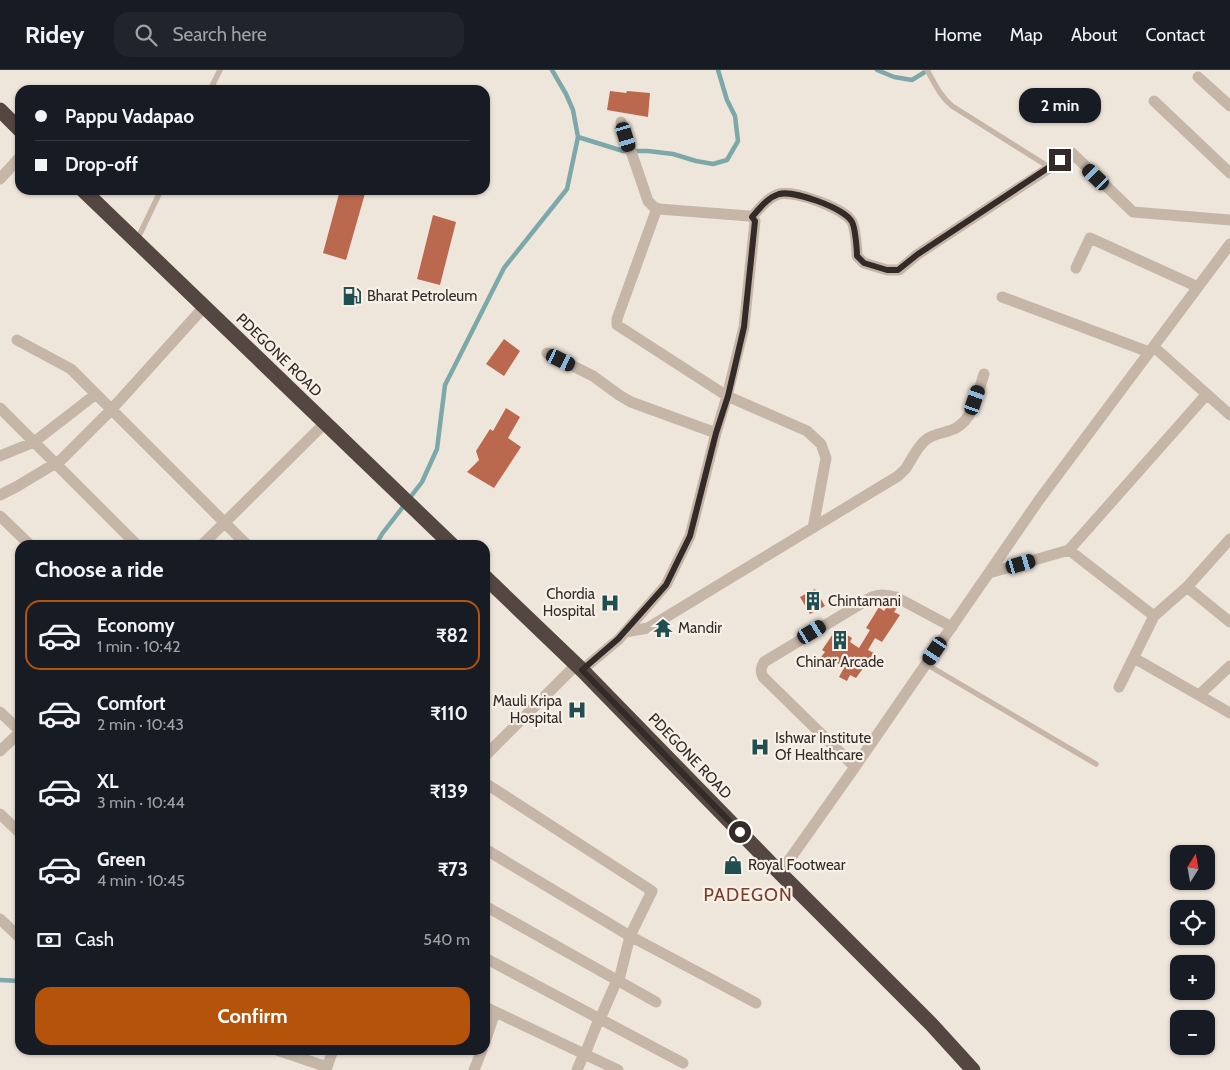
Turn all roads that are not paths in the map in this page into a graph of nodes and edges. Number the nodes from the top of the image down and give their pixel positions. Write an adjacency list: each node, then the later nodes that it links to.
1 (220, 70): 4 (lane)
2 (927, 70): 11 (lane)
3 (1198, 77): 6 (street)
4 (212, 85)
5 (1154, 101): 12 (street)
6 (1230, 106)
7 (0, 110): 9 (highway)
8 (621, 122): 16 (street)
9 (15, 125)
10 (15, 162): 13 (street)
11 (1049, 167): 17 (street); 18 (street)
12 (1230, 173)
13 (0, 179)
14 (88, 195): 19 (highway, PDEGONE ROAD)
15 (159, 195): 19 (lane)
16 (657, 208): 17 (street); 31 (street)
17 (752, 217): 31 (street)
18 (1230, 220)
19 (136, 242): 24 (highway, PDEGONE ROAD)
20 (1230, 244): 22 (street)
21 (1076, 268): 22 (street)
22 (1198, 287): 26 (street)
23 (1002, 297): 26 (street)
24 (204, 306): 33 (street); 35 (highway, PDEGONE ROAD)
25 (17, 340): 29 (street)
26 (1151, 350): 30 (street); 51 (street)
27 (547, 353): 36 (street)
28 (984, 374): 43 (street)
29 (96, 394): 33 (street); 37 (street)
30 (1207, 394): 34 (street); 50 (street)
31 (728, 396): 36 (street); 43 (street)
32 (0, 408): 37 (street)
33 (111, 410): 39 (street); 42 (street)
34 (1230, 415)
35 (325, 423): 42 (street); 49 (highway, PDEGONE ROAD)
36 (716, 433): 57 (street)
37 (34, 442): 38 (street); 39 (street)
38 (0, 456)
39 (56, 463): 40 (street); 46 (street)
40 (0, 494)
41 (0, 516): 45 (street)
42 (224, 523): 47 (street); 48 (street)
43 (813, 528): 57 (street)
44 (1230, 539): 53 (street)
45 (25, 540)
46 (132, 540)
47 (207, 540)
48 (242, 540)
49 (447, 540)
50 (1069, 550): 51 (street); 54 (street)
51 (989, 573): 56 (street)
52 (490, 582): 61 (highway, PDEGONE ROAD)
53 (1187, 587): 54 (street); 55 (street)
54 (1154, 616): 58 (street)
55 (1230, 622)
56 (952, 627): 59 (street); 71 (street)
57 (625, 632): 61 (street)
58 (1134, 658): 62 (street); 63 (street)
59 (926, 664): 70 (lane); 71 (street)
60 (1230, 666): 63 (street)
61 (579, 668): 68 (street); 76 (highway, PDEGONE ROAD)
62 (1120, 687)
63 (1199, 695): 65 (street)
64 (0, 712): 66 (street)
65 (1230, 713)
66 (15, 726)
67 (15, 736): 69 (street)
68 (490, 751)
69 (0, 752)
70 (1096, 764)
71 (855, 767): 76 (street)
72 (490, 786): 80 (street)
73 (0, 814): 74 (street)
74 (15, 828)
75 (490, 852): 80 (street)
76 (780, 873): 96 (highway, PDEGONE ROAD)
77 (490, 909): 82 (street)
78 (0, 919): 79 (street)
79 (15, 933)
80 (630, 936): 82 (street); 84 (street)
81 (490, 961): 86 (street)
82 (618, 980): 83 (street); 86 (street)
83 (656, 1002)
84 (756, 1003)
85 (490, 1009): 87 (street)
86 (599, 1019): 87 (street); 91 (street)
87 (584, 1054): 94 (street); 95 (street)
88 (290, 1055): 92 (street)
89 (332, 1055): 92 (street)
90 (480, 1055): 93 (street)
91 (683, 1063)
92 (326, 1069)
93 (474, 1070)
94 (577, 1070)
95 (618, 1070)
96 (973, 1070)

